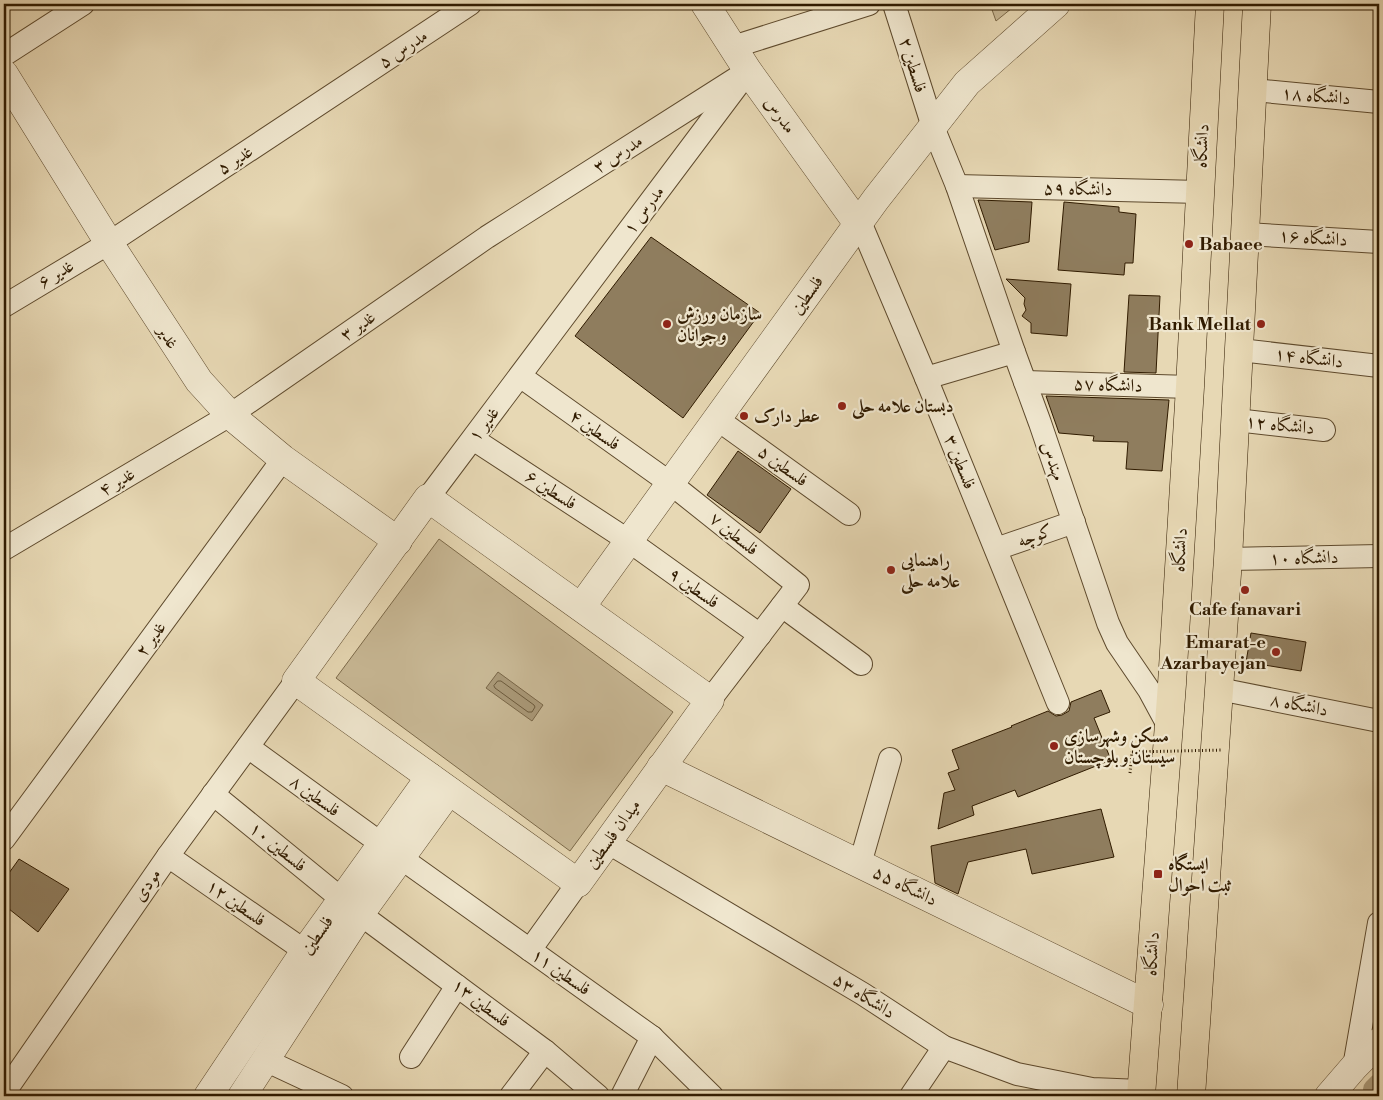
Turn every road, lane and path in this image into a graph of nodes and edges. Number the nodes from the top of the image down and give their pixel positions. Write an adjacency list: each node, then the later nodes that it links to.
1 (84, 4): 10 (street)
2 (470, 4): 13 (street, مدرس ۵)
3 (705, 4): 9 (street, مدرس)
4 (869, 4): 9 (street)
5 (894, 4): 16 (street, فلسطین ۲)
6 (1056, 4): 16 (street, فلسطین)
7 (1210, 4): 18 (main road, دانشگاه)
8 (1257, 4): 14 (main road)
9 (733, 47): 11 (street, مدرس)
10 (4, 55)
11 (748, 71): 19 (street, مدرس); 21 (street, مدرس ۳); 25 (street, مدرس ۱)
12 (4, 74): 23 (street, غدیر)
13 (361, 77): 23 (street, غدیر ۵)
14 (1253, 90): 15 (street, دانشگاه ۱۸); 20 (main road)
15 (1379, 102)
16 (933, 127): 17 (street, فلسطین ۲); 19 (street, فلسطین)
17 (957, 186): 18 (street, دانشگاه ۵۹); 27 (street, مهندس)
18 (1200, 192): 32 (main road, دانشگاه)
19 (859, 223): 30 (street, فلسطین ۳); 34 (street, فلسطین)
20 (1246, 234): 22 (street, دانشگاه ۱۶); 26 (main road)
21 (487, 237): 33 (street, غدیر ۳)
22 (1379, 242)
23 (109, 243): 24 (street, غدیر ۶); 33 (street, غدیر)
24 (4, 306)
25 (540, 349): 29 (street, غدیر ۱)
26 (1240, 350): 28 (street, دانشگاه ۱۴); 35 (main road)
27 (1014, 352): 30 (street); 31 (street, مهندس)
28 (1379, 366)
29 (520, 376): 37 (street, غدیر ۱); 39 (street, فلسطین ۴)
30 (926, 378): 46 (street, فلسطین ۳)
31 (1025, 382): 32 (street, دانشگاه ۵۷); 42 (street, مهندس)
32 (1190, 387): 58 (main road, دانشگاه)
33 (230, 415): 38 (street, غدیر); 45 (street, غدیر ۴)
34 (717, 418): 39 (street, فلسطین); 41 (street, فلسطین ۵)
35 (1236, 420): 36 (street, دانشگاه ۱۲); 48 (main road)
36 (1324, 430)
37 (473, 439): 40 (street, غدیر ۱); 44 (street, فلسطین ۶)
38 (283, 459): 43 (street, غدیر); 66 (street, غدیر ۲)
39 (670, 483): 44 (street, فلسطین); 49 (street, فلسطین ۷)
40 (428, 498): 43 (street); 50 (street)
41 (849, 514)
42 (1074, 522): 46 (street, کوچه); 58 (street, مهندس)
43 (398, 541): 53 (street)
44 (628, 541): 50 (street, فلسطین); 51 (street, فلسطین ۹)
45 (4, 549)
46 (996, 549): 56 (street, فلسطین ۳)
47 (1379, 556): 48 (street, دانشگاه ۱۰)
48 (1228, 559): 54 (main road)
49 (782, 606): 51 (street); 52 (street)
50 (581, 607): 55 (street)
51 (760, 635): 55 (street)
52 (861, 664)
53 (296, 681): 59 (street, مودی); 64 (street, میدان فلسطین)
54 (1219, 689): 57 (street, دانشگاه ۸); 95 (main road)
55 (710, 700): 62 (street, میدان فلسطین)
56 (1058, 703)
57 (1379, 721)
58 (1169, 727): 77 (main road, دانشگاه)
59 (248, 748): 65 (street, مودی); 68 (street, فلسطین ۸)
60 (1223, 750): 63 (path, bridge)
61 (890, 759): 70 (street)
62 (661, 767): 67 (street, میدان فلسطین); 70 (street, دانشگاه ۵۵)
63 (1130, 773)
64 (440, 784): 68 (street, فلسطین); 71 (street, میدان فلسطین)
65 (214, 794): 69 (street, مودی); 72 (street, فلسطین ۱۰)
66 (4, 839)
67 (607, 842): 71 (street, میدان فلسطین); 80 (street, دانشگاه ۵۳)
68 (391, 852): 72 (street, فلسطین); 74 (street, فلسطین ۱۱)
69 (168, 856): 75 (street, فلسطین ۱۲); 85 (street, مودی)
70 (860, 864): 77 (street, دانشگاه ۵۵)
71 (578, 882): 74 (street)
72 (351, 907): 75 (street, فلسطین); 76 (street, فلسطین ۱۳); 83 (street, فلسطین)
73 (1379, 923): 84 (street)
74 (530, 950): 78 (street, فلسطین ۱۱)
75 (304, 951): 87 (street, فلسطین)
76 (457, 986): 81 (street, فلسطین ۱۳); 82 (street)
77 (1149, 1005): 86 (main road, دانشگاه)
78 (652, 1037): 92 (street); 93 (street, فلسطین ۱۱)
79 (1379, 1042): 84 (street)
80 (944, 1047): 86 (street, دانشگاه ۵۳); 94 (street)
81 (545, 1051): 90 (street); 91 (street, فلسطین ۱۳)
82 (411, 1057)
83 (267, 1061): 88 (street, فلسطین); 89 (street)
84 (1354, 1067): 96 (street)
85 (4, 1093)
86 (1141, 1094)
87 (208, 1096)
88 (242, 1096)
89 (342, 1096)
90 (511, 1096)
91 (598, 1096)
92 (622, 1096)
93 (712, 1096)
94 (911, 1096)
95 (1191, 1096)
96 (1329, 1096)

